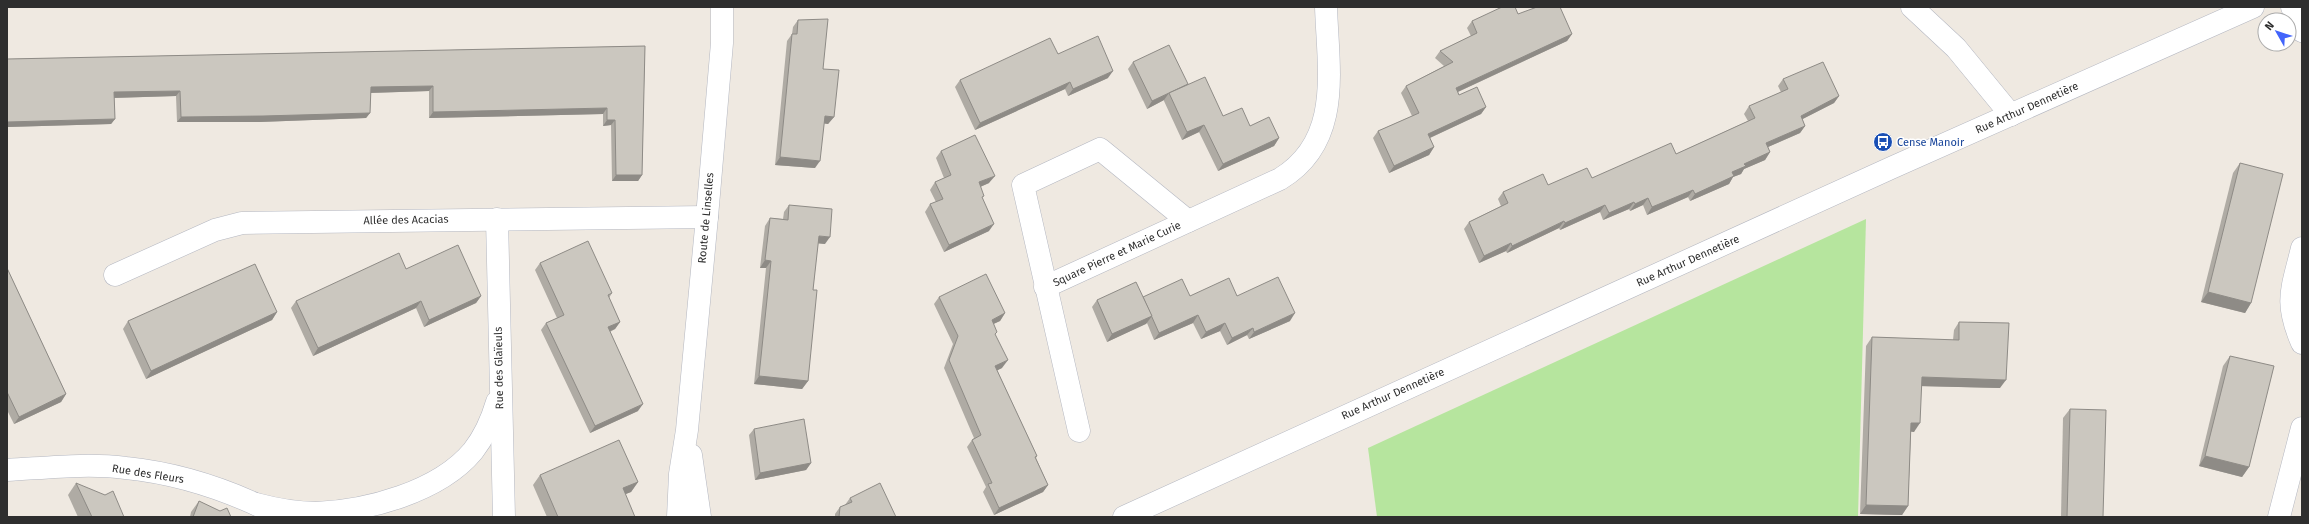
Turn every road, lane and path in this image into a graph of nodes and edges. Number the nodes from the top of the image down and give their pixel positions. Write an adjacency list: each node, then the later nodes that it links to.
1 (722, 7): 8 (street, Route de Linselles)
2 (1326, 7): 10 (street, Square Pierre et Marie Curie)
3 (1912, 7): 7 (street)
4 (2253, 7): 7 (street, Rue Arthur Dennetière)
5 (2292, 7): 6 (street)
6 (2302, 31)
7 (2011, 115): 25 (street, Rue Arthur Dennetière)
8 (707, 217): 9 (street, Allée des Acacias); 17 (street, Route de Linselles)
9 (497, 219): 12 (street, Allée des Acacias); 15 (street, Rue des Glaïeuls)
10 (1188, 221): 13 (street, Square Pierre et Marie Curie); 13 (street, Square Pierre et Marie Curie)
11 (2302, 248): 14 (street)
12 (115, 275)
13 (1045, 287): 18 (street, Square Pierre et Marie Curie)
14 (2302, 343)
15 (499, 395): 20 (street); 22 (street, Rue des Glaïeuls)
16 (2302, 428): 26 (street)
17 (687, 430): 23 (street, Route de Linselles); 24 (street, Route de Linselles)
18 (1079, 431)
19 (7, 470): 20 (street, Rue des Fleurs)
20 (256, 504): 21 (street, Rue des Fleurs)
21 (281, 517)
22 (504, 517)
23 (678, 517)
24 (700, 517)
25 (1124, 517)
26 (2279, 517)

